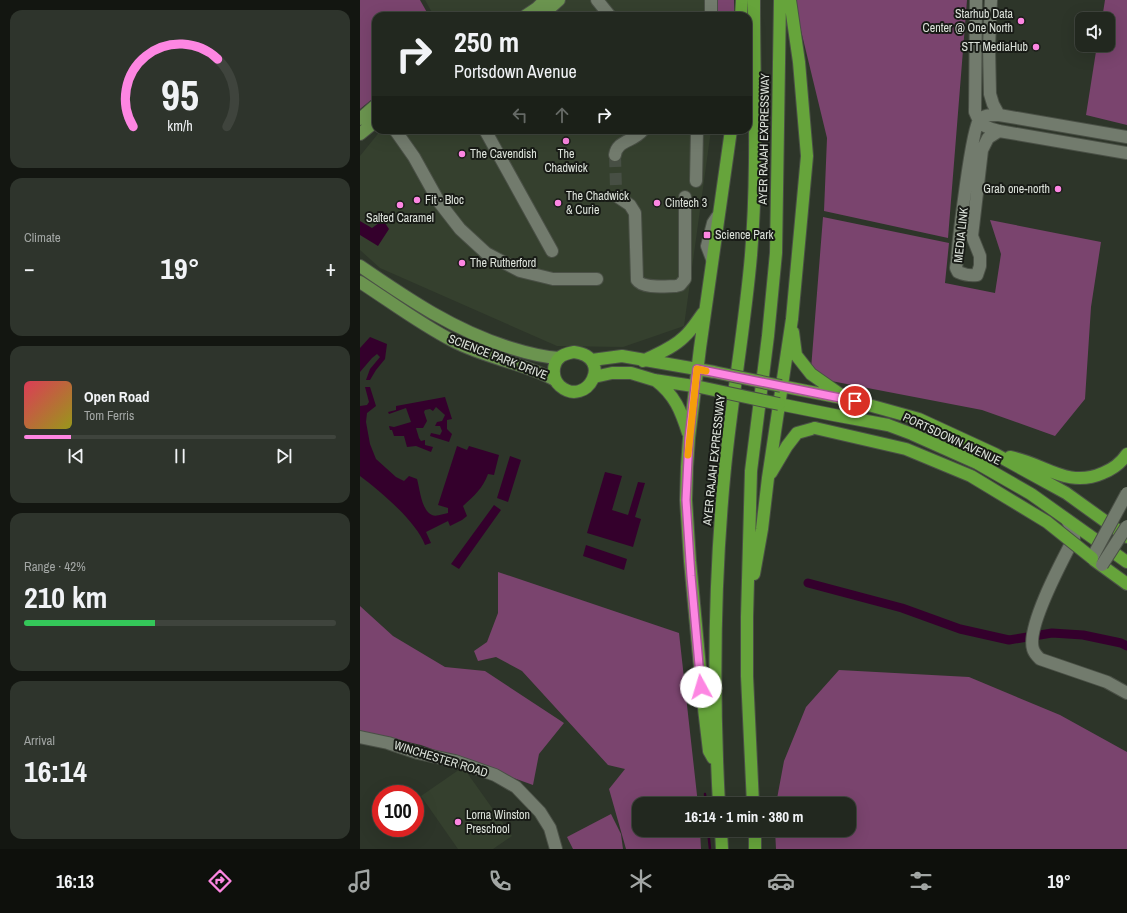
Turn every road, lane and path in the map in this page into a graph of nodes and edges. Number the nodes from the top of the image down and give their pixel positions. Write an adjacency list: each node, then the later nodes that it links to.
1 (545, 0): 11 (main road)
2 (558, 0): 12 (main road)
3 (597, 0): 13 (street)
4 (711, 0): 14 (street)
5 (742, 0): 15 (highway)
6 (754, 0): 71 (highway, AYER RAJAH EXPRESSWAY)
7 (780, 0): 68 (highway, AYER RAJAH EXPRESSWAY)
8 (790, 0): 41 (highway)
9 (976, 0): 19 (street)
10 (991, 0): 17 (street)
11 (532, 12)
12 (545, 12)
13 (607, 12)
14 (711, 12)
15 (741, 12)
16 (372, 110): 18 (main road)
17 (999, 115): 19 (street); 28 (street)
18 (360, 119)
19 (978, 121): 21 (street); 21 (street, MEDIA LINK)
20 (372, 124): 22 (main road)
21 (999, 131): 29 (street)
22 (360, 134)
23 (398, 134): 36 (street)
24 (487, 134): 34 (street)
25 (640, 134): 30 (street)
26 (697, 134): 31 (street)
27 (730, 134): 40 (highway)
28 (1127, 137)
29 (1127, 153)
30 (615, 155)
31 (696, 181)
32 (618, 197): 33 (street)
33 (685, 197)
34 (552, 251)
35 (360, 266): 42 (main road, SCIENCE PARK DRIVE)
36 (597, 279)
37 (360, 282): 39 (main road, SCIENCE PARK DRIVE)
38 (360, 288): 39 (street)
39 (373, 290): 47 (main road, SCIENCE PARK DRIVE)
40 (705, 311): 44 (highway); 45 (highway)
41 (792, 319): 49 (highway); 51 (highway)
42 (559, 358): 43 (highway); 47 (highway)
43 (592, 360): 44 (highway, PORTSDOWN AVENUE); 46 (highway)
44 (643, 361): 45 (highway, PORTSDOWN AVENUE)
45 (699, 369): 49 (highway, PORTSDOWN AVENUE, bridge); 50 (highway)
46 (594, 377): 47 (highway); 48 (highway)
47 (556, 380)
48 (654, 380): 50 (highway, PORTSDOWN AVENUE); 55 (highway)
49 (781, 386): 51 (highway, PORTSDOWN AVENUE); 52 (highway)
50 (698, 387): 52 (highway, PORTSDOWN AVENUE, bridge); 55 (highway)
51 (847, 399): 56 (highway, PORTSDOWN AVENUE)
52 (779, 404): 53 (highway, PORTSDOWN AVENUE); 58 (highway)
53 (834, 415): 54 (highway); 60 (highway, PORTSDOWN AVENUE)
54 (797, 433): 58 (highway); 65 (highway, bridge)
55 (689, 438): 71 (highway)
56 (995, 454): 57 (highway); 62 (highway, PORTSDOWN AVENUE)
57 (1127, 454)
58 (768, 478): 68 (highway)
59 (1127, 493): 65 (street, bridge)
60 (1067, 520): 63 (highway, PORTSDOWN AVENUE); 64 (street)
61 (1127, 526): 65 (street, bridge)
62 (1127, 536)
63 (1091, 537): 64 (street); 66 (highway, PORTSDOWN AVENUE)
64 (1074, 538): 69 (street)
65 (1097, 562): 67 (highway)
66 (1127, 562)
67 (1127, 584)
68 (747, 617): 73 (highway, AYER RAJAH EXPRESSWAY)
69 (1127, 693)
70 (360, 737): 76 (street, WINCHESTER ROAD)
71 (717, 764): 72 (highway, AYER RAJAH EXPRESSWAY)
72 (719, 797)
73 (753, 797)
74 (721, 837): 77 (highway)
75 (755, 837): 78 (highway)
76 (556, 849)
77 (722, 849)
78 (756, 849)

